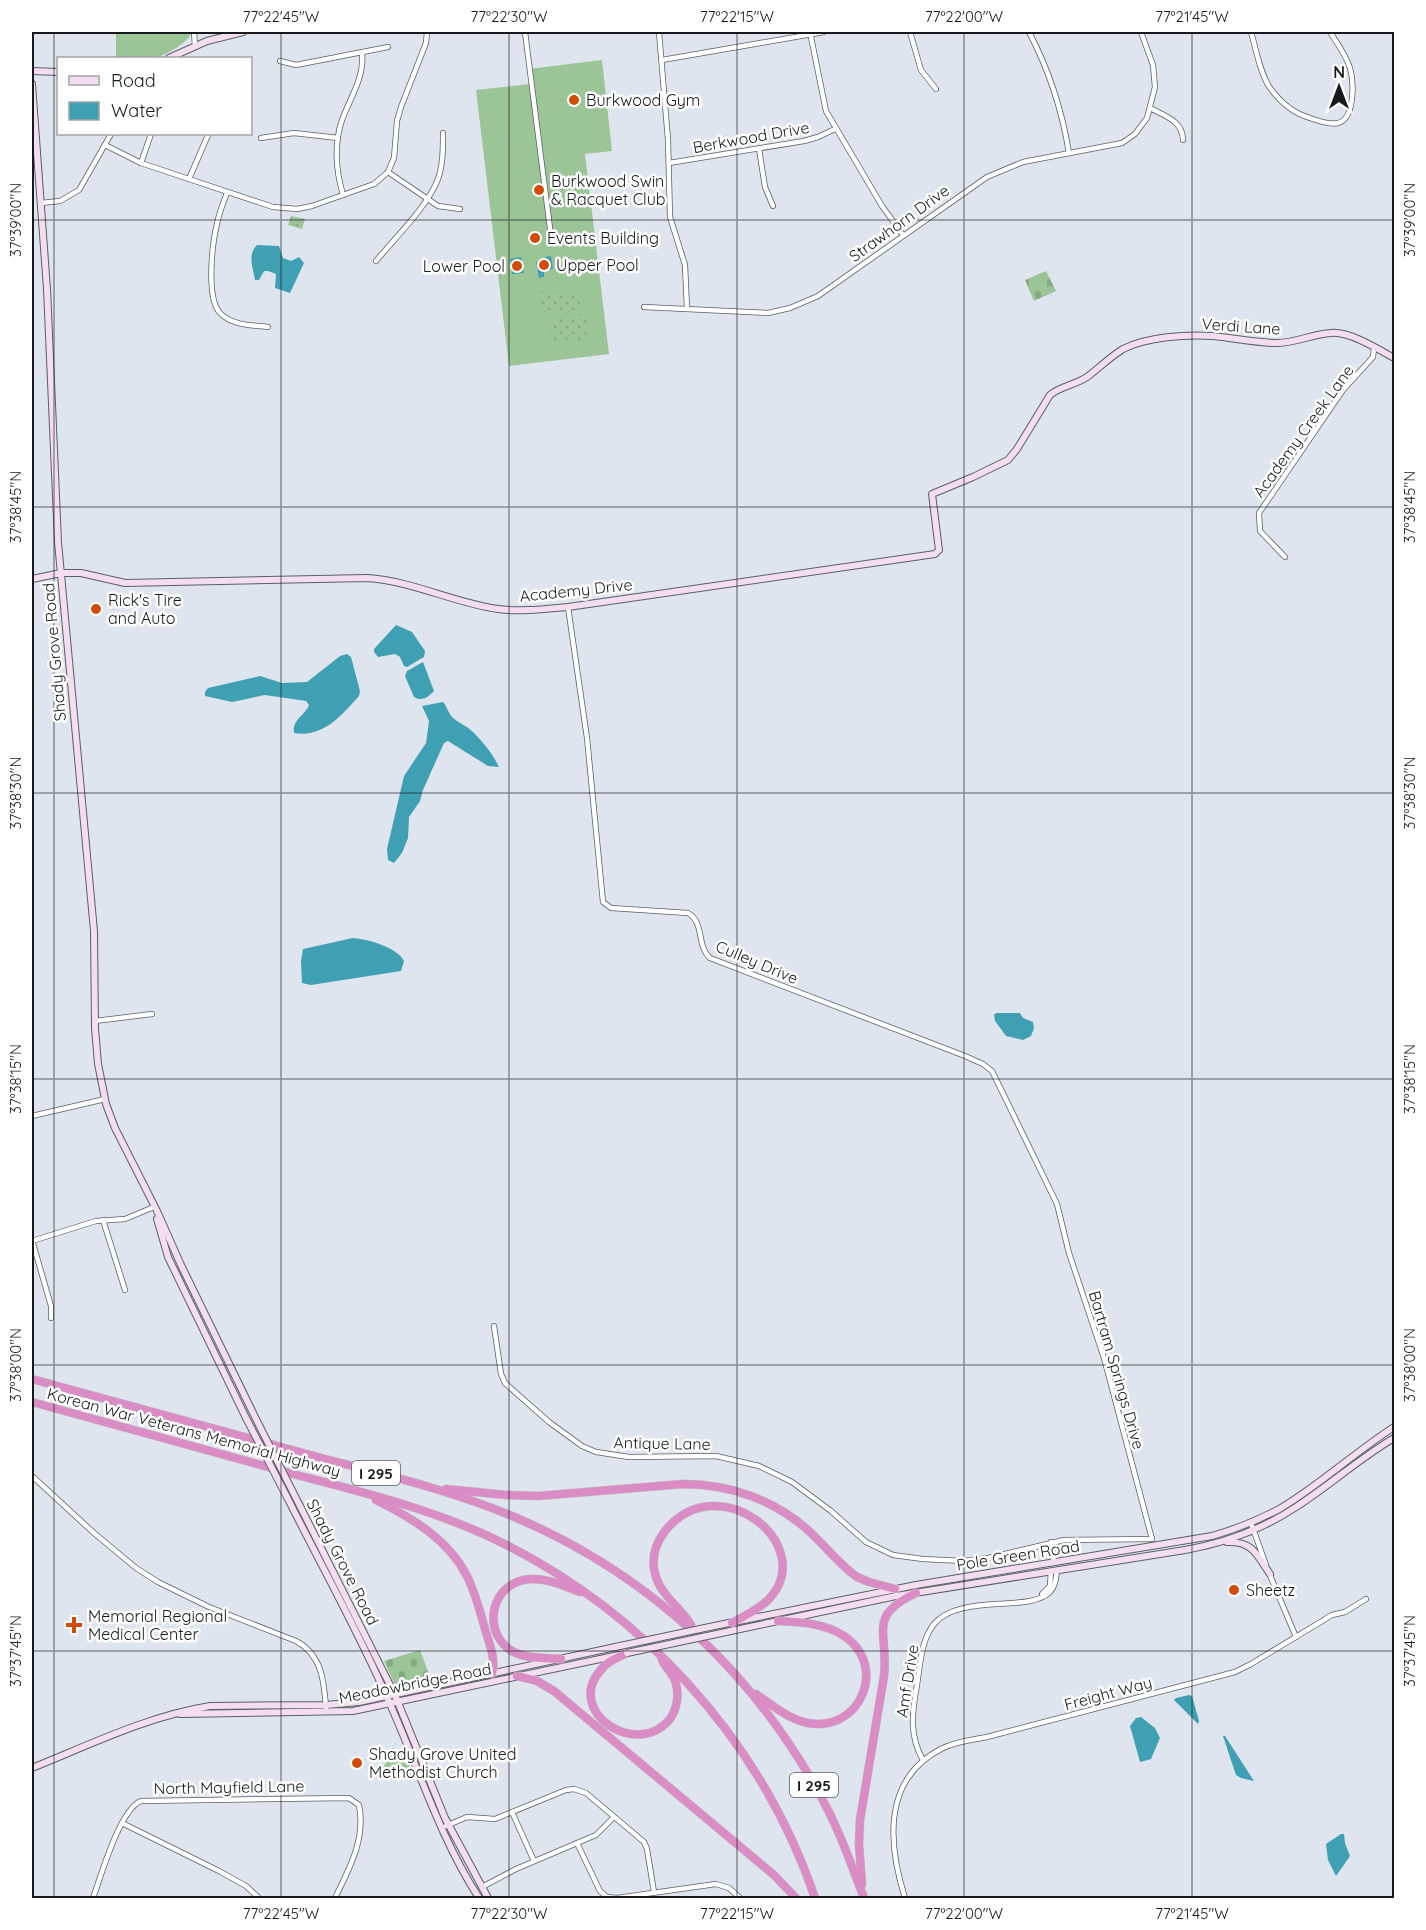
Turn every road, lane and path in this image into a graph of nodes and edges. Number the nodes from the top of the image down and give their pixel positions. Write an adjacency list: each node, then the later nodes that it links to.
1 (194, 32): 13 (street)
2 (243, 32): 13 (main road)
3 (428, 32): 39 (street)
4 (525, 32): 48 (street)
5 (659, 32): 17 (street)
6 (825, 32): 12 (street)
7 (910, 32): 22 (street)
8 (1029, 32): 35 (street)
9 (1141, 32): 23 (street)
10 (1251, 32): 11 (street)
11 (1330, 32)
12 (811, 33): 17 (street); 24 (street)
13 (195, 45): 16 (main road)
14 (388, 47): 15 (street)
15 (362, 52): 18 (street); 30 (street)
16 (171, 57)
17 (662, 60): 38 (street)
18 (280, 61)
19 (32, 71): 20 (main road)
20 (57, 72)
21 (32, 84): 32 (main road, Shady Grove Road)
22 (936, 90)
23 (1150, 108): 31 (street); 35 (street, Strawhorn Drive)
24 (835, 129): 34 (street, Berkwood Drive); 47 (street)
25 (443, 133): 43 (street)
26 (110, 135): 33 (street)
27 (151, 135): 37 (street)
28 (208, 135): 40 (street)
29 (261, 138): 30 (street)
30 (338, 138): 42 (street)
31 (1183, 140)
32 (33, 141): 36 (main road, Shady Grove Road)
33 (105, 145): 37 (street); 44 (street)
34 (759, 149): 38 (street, Berkwood Drive); 45 (street)
35 (1069, 153): 47 (street, Strawhorn Drive)
36 (34, 156): 44 (main road, Shady Grove Road)
37 (141, 163): 40 (street)
38 (669, 163): 51 (street)
39 (388, 172): 42 (street); 43 (street)
40 (189, 179): 41 (street)
41 (227, 193): 42 (street); 52 (street)
42 (343, 195)
43 (426, 199): 46 (street); 49 (street)
44 (41, 203): 57 (main road, Shady Grove Road)
45 (773, 206)
46 (460, 208)
47 (903, 235): 51 (street, Strawhorn Drive)
48 (552, 244)
49 (376, 261)
50 (644, 307): 51 (street, Strawhorn Drive)
51 (687, 309)
52 (268, 327)
53 (1374, 348): 54 (main road, Verdi Lane); 55 (main road, Verdi Lane); 56 (street, Academy Creek Lane)
54 (1395, 358)
55 (1017, 449): 59 (main road, Academy Drive)
56 (1285, 557)
57 (61, 573): 58 (main road, Academy Drive); 59 (main road, Academy Drive); 61 (main road, Shady Grove Road)
58 (32, 579)
59 (568, 607): 64 (street, Culley Drive)
60 (152, 1014): 61 (street)
61 (95, 1021): 62 (main road, Shady Grove Road)
62 (105, 1099): 63 (street); 65 (main road, Shady Grove Road)
63 (32, 1116)
64 (1042, 1175): 82 (street, Bartram Springs Drive)
65 (154, 1207): 66 (street); 71 (main road, Shady Grove Road); 72 (main road, Shady Grove Road)
66 (104, 1220): 67 (street); 68 (street)
67 (32, 1240): 69 (street)
68 (125, 1290)
69 (51, 1318)
70 (494, 1326): 83 (street, Antique Lane)
71 (220, 1346): 72 (main road); 104 (main road, Shady Grove Road, bridge)
72 (213, 1349): 105 (main road, Shady Grove Road, bridge)
73 (32, 1379): 78 (highway, Korean War Veterans Memorial Highway / I 295)
74 (32, 1402): 79 (highway, Korean War Veterans Memorial Highway / I 295)
75 (1395, 1427): 80 (main road, Pole Green Road)
76 (1395, 1438): 81 (main road, Pole Green Road)
77 (32, 1476): 108 (street)
78 (426, 1487): 89 (highway); 95 (highway, Korean War Veterans Memorial Highway / I 295)
79 (358, 1491): 91 (highway, Korean War Veterans Memorial Highway / I 295); 101 (highway)
80 (1251, 1522): 81 (street); 85 (main road, Pole Green Road)
81 (1254, 1530): 84 (main road, Pole Green Road); 88 (street)
82 (1152, 1539): 83 (street, Antique Lane)
83 (1051, 1542): 85 (street)
84 (1214, 1544): 86 (main road, Pole Green Road); 88 (main road)
85 (1054, 1563): 86 (main road); 87 (main road); 89 (main road, Pole Green Road)
86 (1094, 1564): 87 (main road, Pole Green Road)
87 (1051, 1571): 90 (main road, Pole Green Road); 109 (street, Amf Drive)
88 (1270, 1574): 96 (street)
89 (895, 1588): 94 (main road, Pole Green Road)
90 (916, 1593): 93 (main road, Pole Green Road); 120 (highway)
91 (591, 1596): 99 (highway, Korean War Veterans Memorial Highway / I 295); 100 (highway)
92 (1366, 1599): 96 (street, Freight Way)
93 (778, 1621): 98 (main road, Pole Green Road, bridge); 103 (highway)
94 (732, 1623): 95 (highway); 97 (main road, Pole Green Road, bridge)
95 (693, 1629): 103 (highway, Korean War Veterans Memorial Highway / I 295)
96 (1296, 1637): 109 (street, Freight Way)
97 (620, 1646): 100 (main road, Meadowbridge Road)
98 (627, 1653): 99 (highway); 102 (main road, Meadowbridge Road)
99 (659, 1653): 128 (highway, Korean War Veterans Memorial Highway / I 295)
100 (561, 1659): 101 (main road, Meadowbridge Road)
101 (492, 1674): 104 (main road, Meadowbridge Road)
102 (517, 1676): 106 (main road, Meadowbridge Road); 127 (highway)
103 (746, 1687): 120 (highway, Korean War Veterans Memorial Highway / I 295)
104 (395, 1695): 105 (main road, Meadowbridge Road); 106 (main road, Shady Grove Road)
105 (387, 1697): 107 (main road, Shady Grove Road); 108 (main road, Meadowbridge Road)
106 (399, 1702): 107 (main road, Meadowbridge Road); 114 (main road, Shady Grove Road)
107 (390, 1704): 108 (main road, Meadowbridge Road); 115 (main road, Shady Grove Road)
108 (326, 1709): 110 (main road, Meadowbridge Road)
109 (923, 1760): 129 (street)
110 (32, 1768)
111 (512, 1812): 112 (street); 114 (street); 117 (street)
112 (614, 1817): 116 (street); 119 (street)
113 (122, 1823): 121 (street, North Mayfield Lane); 122 (street); 123 (street, North Mayfield Lane)
114 (448, 1825): 115 (street); 118 (main road, Shady Grove Road)
115 (441, 1828): 124 (main road, Shady Grove Road)
116 (577, 1843): 117 (street); 119 (street)
117 (534, 1861): 118 (street)
118 (482, 1887): 125 (main road, Shady Grove Road)
119 (654, 1892): 126 (street)
120 (863, 1896)
121 (93, 1899)
122 (259, 1899)
123 (335, 1899)
124 (480, 1899)
125 (488, 1899)
126 (740, 1899)
127 (796, 1899)
128 (814, 1899)
129 (905, 1899)

